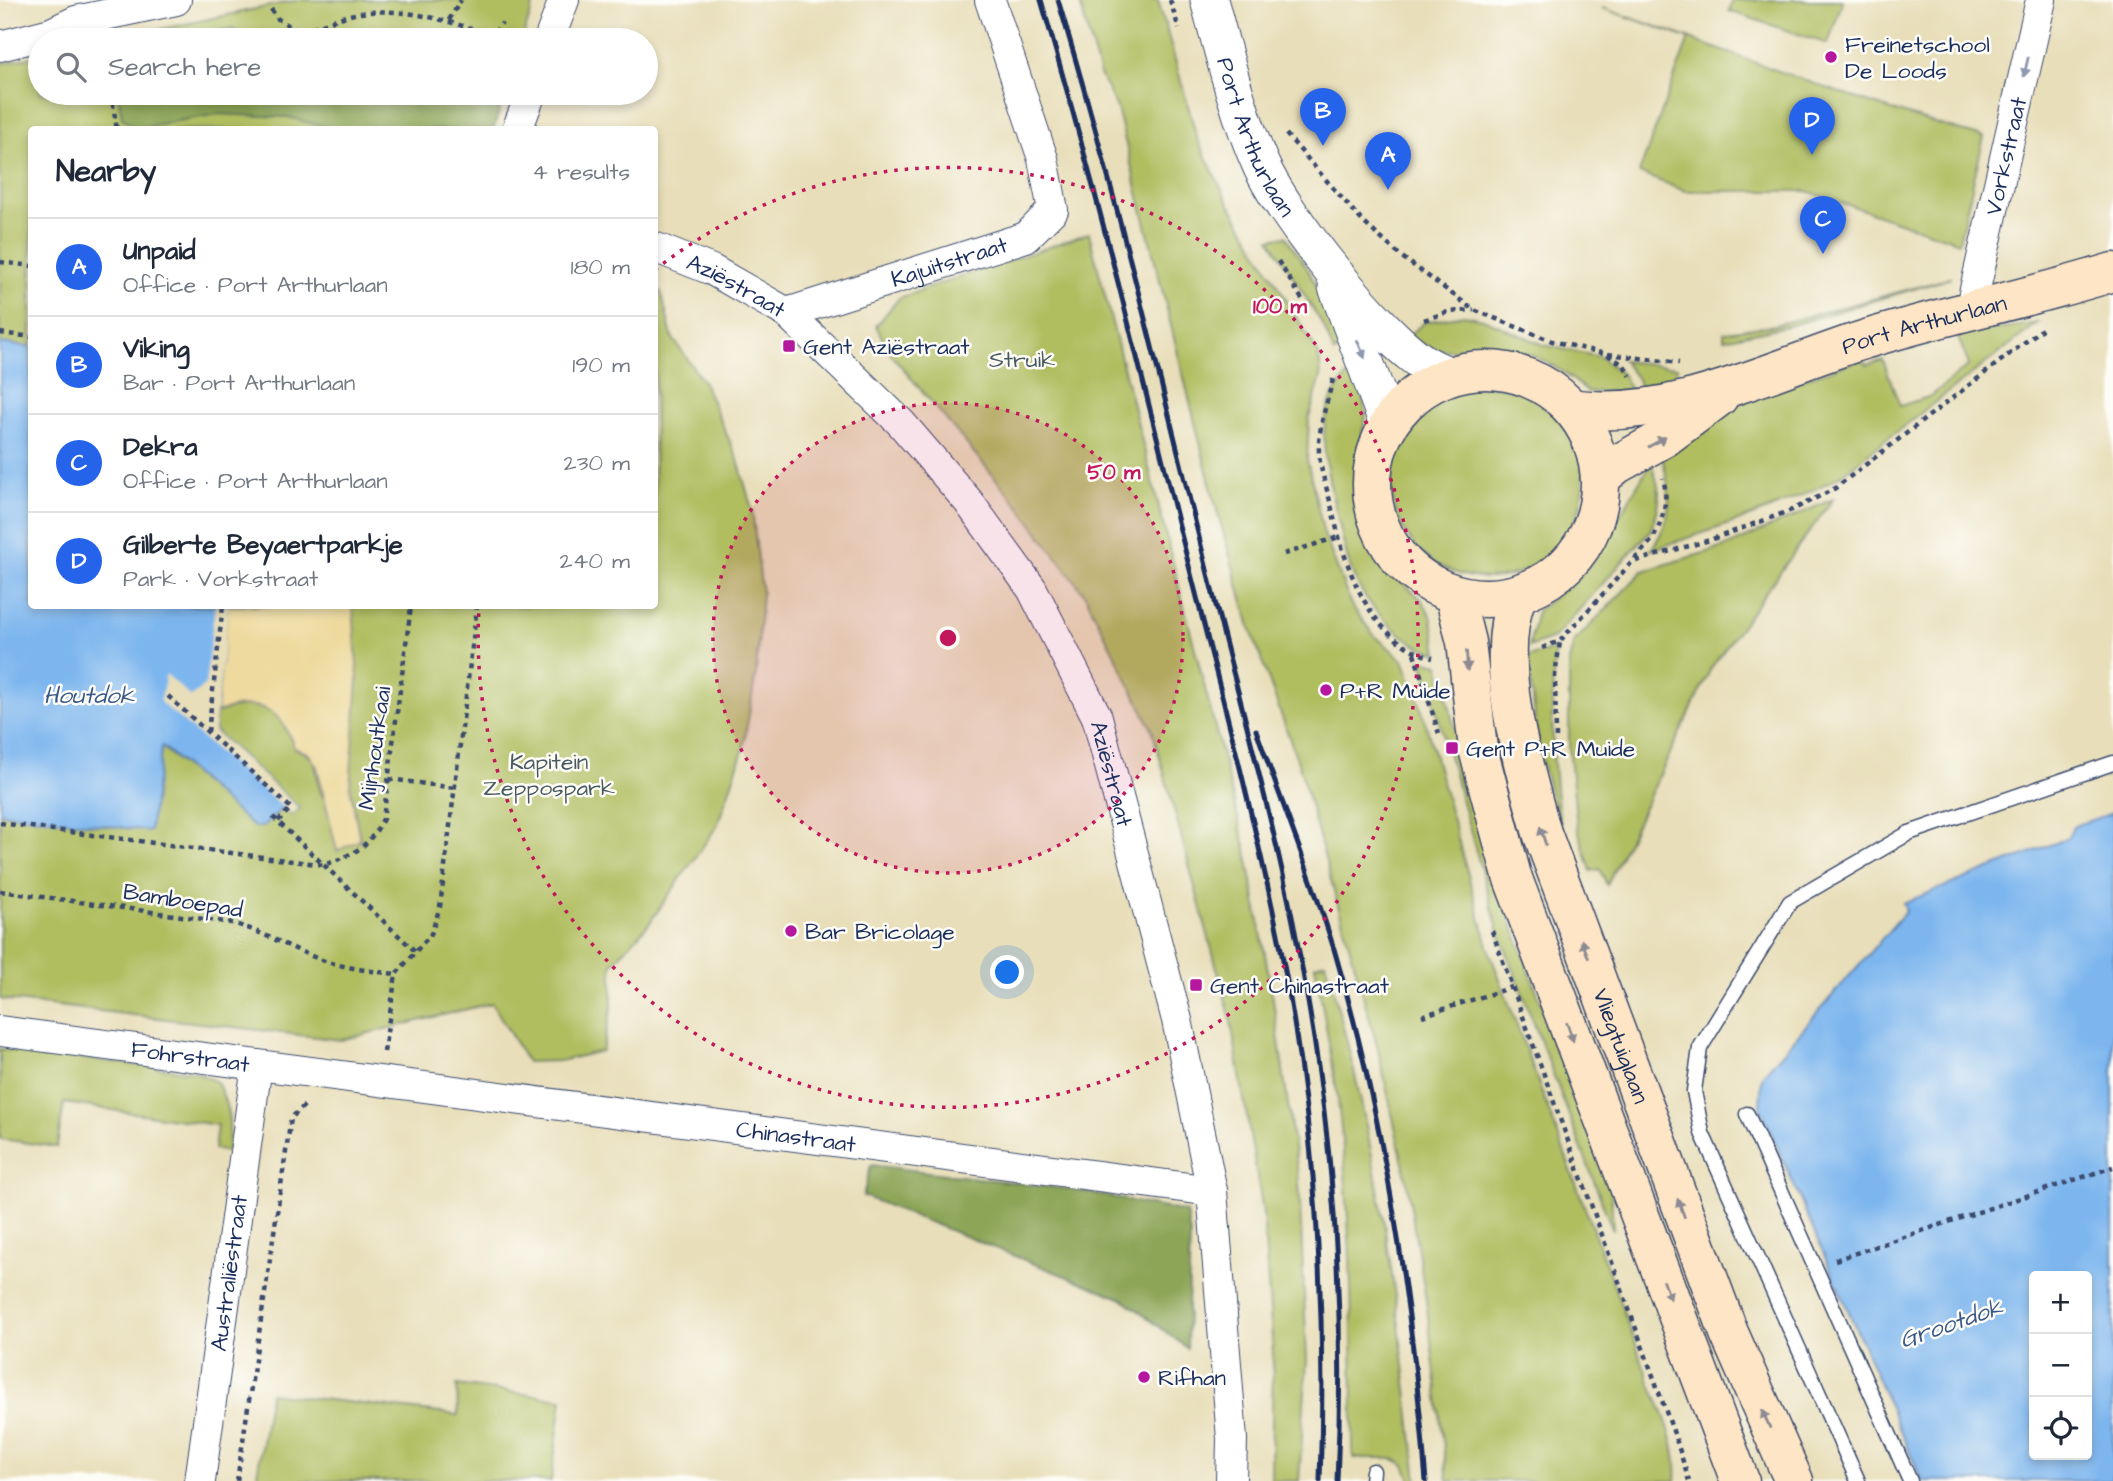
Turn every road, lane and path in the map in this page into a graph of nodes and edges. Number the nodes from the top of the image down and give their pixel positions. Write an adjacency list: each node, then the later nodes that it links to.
1 (176, 0): 8 (street)
2 (461, 0): 9 (path)
3 (564, 0): 16 (street)
4 (990, 0): 31 (street, Kajuitstraat)
5 (1209, 0): 26 (street, Port Arthurlaan)
6 (2041, 0): 30 (street, Vorkstraat, one-way to 30)
7 (271, 9): 12 (path)
8 (74, 11): 11 (street)
9 (449, 20): 13 (path); 14 (path)
10 (502, 23): 15 (path)
11 (56, 28)
12 (293, 28)
13 (308, 28)
14 (470, 28)
15 (498, 28)
16 (554, 28)
17 (28, 39): 18 (street)
18 (0, 46)
19 (113, 105): 21 (path)
20 (526, 105): 22 (street)
21 (116, 126)
22 (519, 126)
23 (1282, 129): 29 (path)
24 (658, 249): 31 (street, Aziëstraat)
25 (0, 262): 27 (path)
26 (1327, 263): 36 (street, Port Arthurlaan); 41 (street, Port Arthurlaan, one-way to 41)
27 (28, 266)
28 (2113, 272): 30 (main road, Port Arthurlaan)
29 (1474, 310): 32 (path); 39 (path)
30 (1970, 311): 38 (main road, Port Arthurlaan)
31 (787, 313): 73 (street, Aziëstraat)
32 (1421, 321)
33 (2047, 326): 46 (path)
34 (0, 333): 35 (path)
35 (28, 336)
36 (1449, 376): 40 (main road); 41 (main road)
37 (1333, 380): 44 (path)
38 (1738, 383): 40 (main road, Port Arthurlaan); 43 (main road, Port Arthurlaan, one-way to 38)
39 (1633, 384)
40 (1577, 409): 43 (main road)
41 (1388, 424): 47 (main road)
42 (1660, 468): 46 (path)
43 (1600, 478): 48 (main road)
44 (1339, 537): 45 (path); 54 (path)
45 (1284, 554)
46 (1635, 561): 52 (path)
47 (1454, 594): 48 (main road); 79 (main road, Vliegtuiglaan, one-way to 79)
48 (1517, 596): 80 (main road, Vliegtuiglaan, one-way to 48)
49 (223, 609): 55 (path)
50 (411, 609): 57 (path, Mijnhoutkaai)
51 (477, 609): 58 (path)
52 (1560, 641)
53 (168, 696): 55 (path)
54 (1431, 704)
55 (208, 732): 60 (path)
56 (2113, 764): 81 (lane)
57 (389, 779): 58 (path); 60 (path, Mijnhoutkaai)
58 (455, 788): 62 (path)
59 (0, 823): 60 (path)
60 (324, 865): 62 (path)
61 (0, 891): 63 (path, Bamboepad)
62 (415, 951): 63 (path)
63 (396, 974): 69 (path)
64 (1512, 988): 66 (path)
65 (1521, 1013): 78 (path)
66 (1422, 1016)
67 (0, 1031): 68 (street, Fohrstraat)
68 (257, 1065): 69 (street, Fohrstraat); 75 (street, Australiëstraat)
69 (381, 1079): 73 (street, Chinastraat)
70 (313, 1097): 76 (path)
71 (1747, 1114): 82 (lane)
72 (2113, 1167): 74 (path)
73 (1212, 1191): 77 (street, Aziëstraat)
74 (1829, 1262)
75 (200, 1481)
76 (237, 1481)
77 (1231, 1481)
78 (1689, 1481)
79 (1740, 1481)
80 (1794, 1481)
81 (1858, 1481)
82 (1910, 1481)

